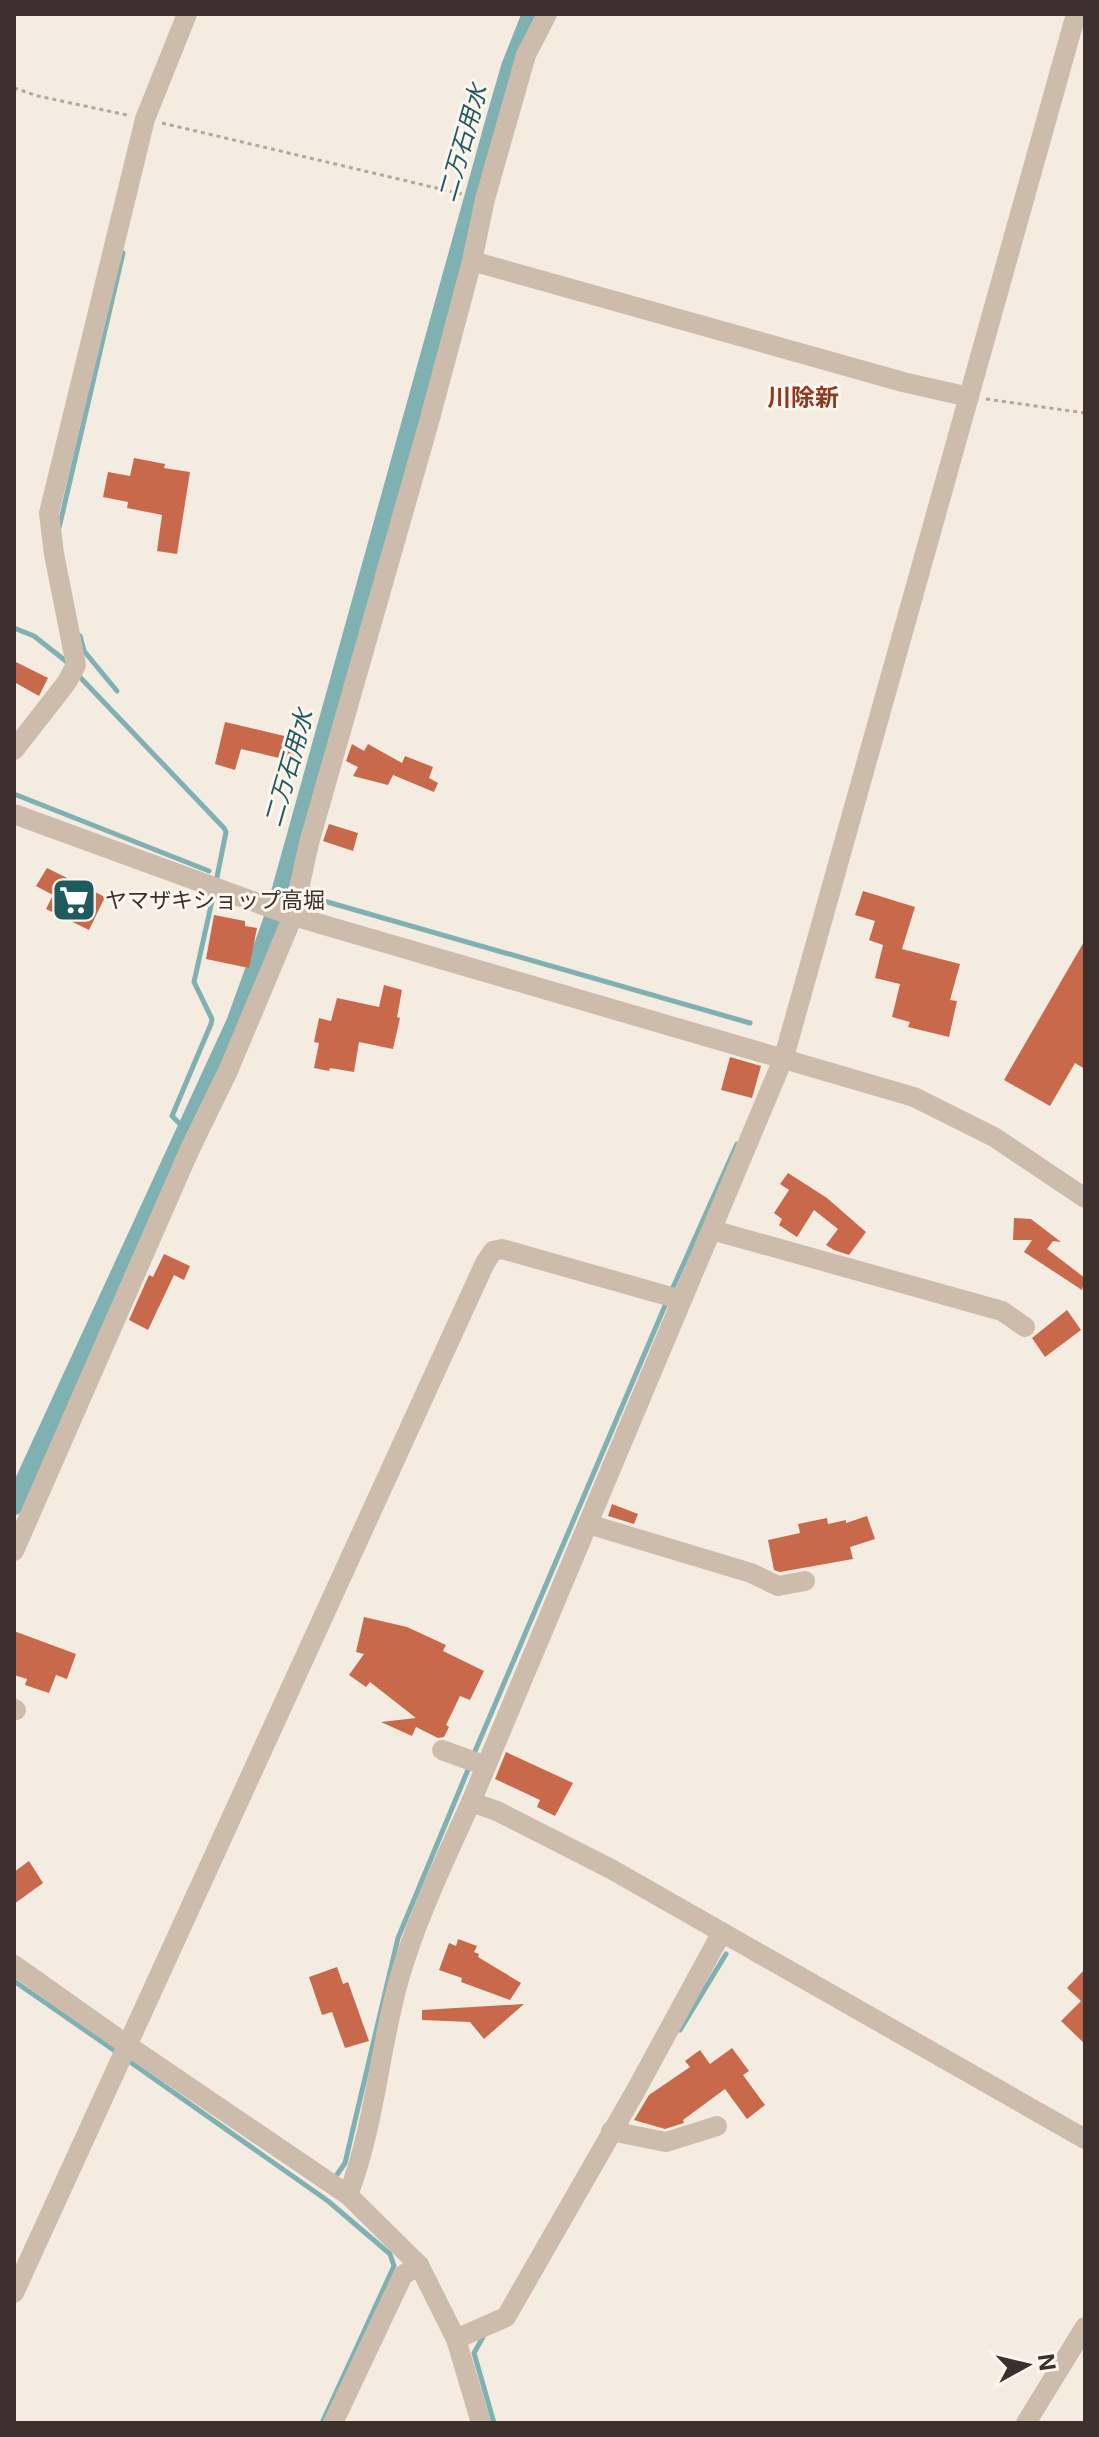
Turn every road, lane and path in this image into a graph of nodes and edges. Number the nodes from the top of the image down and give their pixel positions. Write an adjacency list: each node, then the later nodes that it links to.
1 (187, 14): 5 (street)
2 (547, 14): 6 (street)
3 (1076, 14): 8 (street)
4 (14, 88): 5 (path)
5 (145, 119): 6 (path); 10 (street)
6 (485, 199): 7 (street)
7 (472, 261): 8 (street); 12 (street)
8 (969, 397): 9 (path); 13 (street)
9 (1085, 413)
10 (14, 750)
11 (14, 814): 12 (street)
12 (293, 916): 13 (street); 19 (street)
13 (784, 1057): 14 (street); 15 (street)
14 (1085, 1198)
15 (712, 1230): 16 (street); 17 (street)
16 (682, 1300): 18 (street); 26 (street)
17 (1025, 1327)
18 (588, 1524): 20 (street); 22 (street)
19 (14, 1551)
20 (805, 1581)
21 (442, 1750): 22 (street)
22 (486, 1766): 23 (street)
23 (471, 1802): 24 (street); 30 (street)
24 (722, 1932): 28 (street); 29 (street)
25 (14, 1965): 26 (street)
26 (127, 2045): 30 (street); 32 (street)
27 (717, 2126): 28 (street)
28 (611, 2131): 34 (street)
29 (1085, 2139)
30 (348, 2195): 31 (street)
31 (419, 2265): 34 (street); 35 (street)
32 (14, 2293)
33 (1085, 2327): 37 (street)
34 (456, 2339): 36 (street)
35 (333, 2423)
36 (481, 2423)
37 (1026, 2423)

